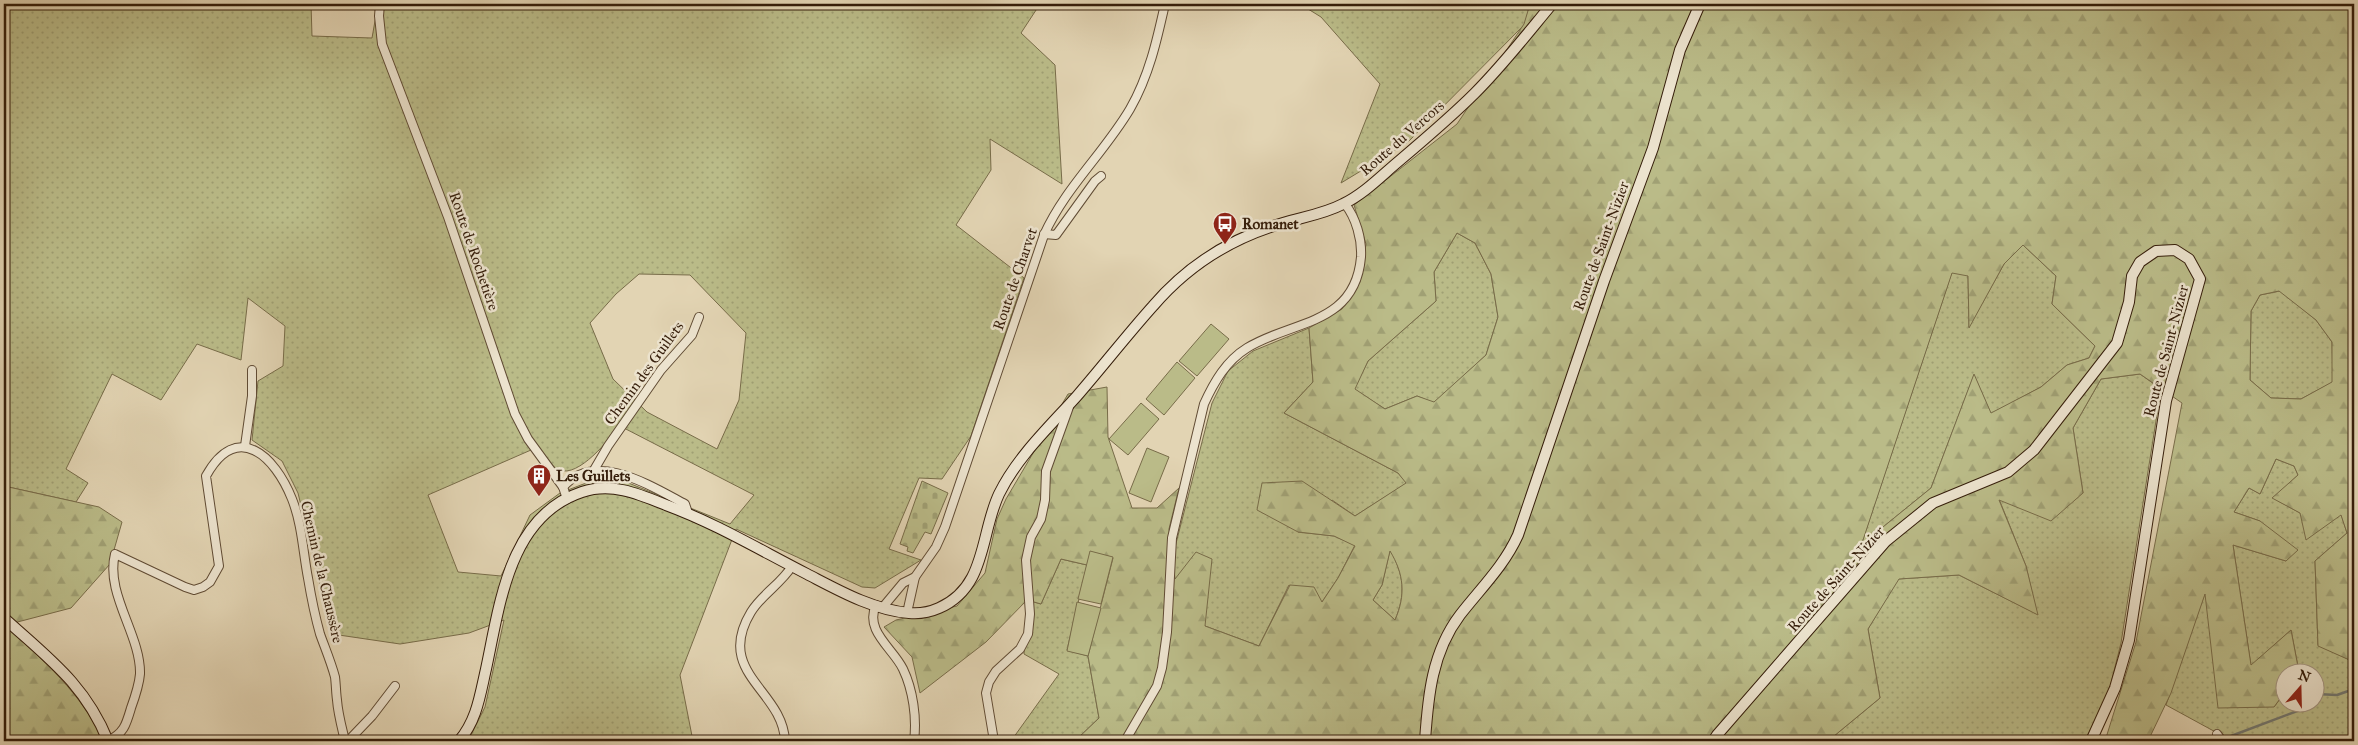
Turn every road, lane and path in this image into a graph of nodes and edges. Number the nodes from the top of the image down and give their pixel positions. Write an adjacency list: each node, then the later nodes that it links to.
1 (380, 4): 13 (street, Route de Rochetière)
2 (1165, 4): 7 (street, Route de Charvet)
3 (1552, 4): 6 (main road, Route du Vercors)
4 (1700, 4): 30 (main road, Route de Saint-Nizier)
5 (1101, 176): 7 (street)
6 (1345, 204): 10 (main road, Route du Vercors); 29 (street)
7 (1044, 234): 17 (street, Route de Charvet)
8 (699, 317): 12 (street, Chemin des Guillets)
9 (252, 370): 11 (street)
10 (1070, 403): 19 (main road, Route du Vercors); 28 (street)
11 (245, 446): 23 (street); 24 (street, Chemin de la Chaussère)
12 (594, 470): 13 (street); 15 (street)
13 (563, 487): 14 (street, Route de Rochetière)
14 (567, 498): 15 (main road); 25 (main road)
15 (688, 513): 16 (main road)
16 (792, 566): 18 (main road); 26 (street)
17 (915, 577): 18 (street, Route de Charvet); 19 (street, Route de Charvet)
18 (880, 606): 19 (main road); 27 (street)
19 (907, 613)
20 (4, 618): 23 (main road)
21 (394, 686): 24 (street)
22 (2217, 734): 33 (street)
23 (108, 741)
24 (346, 741)
25 (459, 741)
26 (785, 741)
27 (914, 741)
28 (994, 741)
29 (1124, 741)
30 (1425, 741)
31 (1713, 741): 32 (main road, Route de Saint-Nizier)
32 (2091, 741)
33 (2222, 741)

